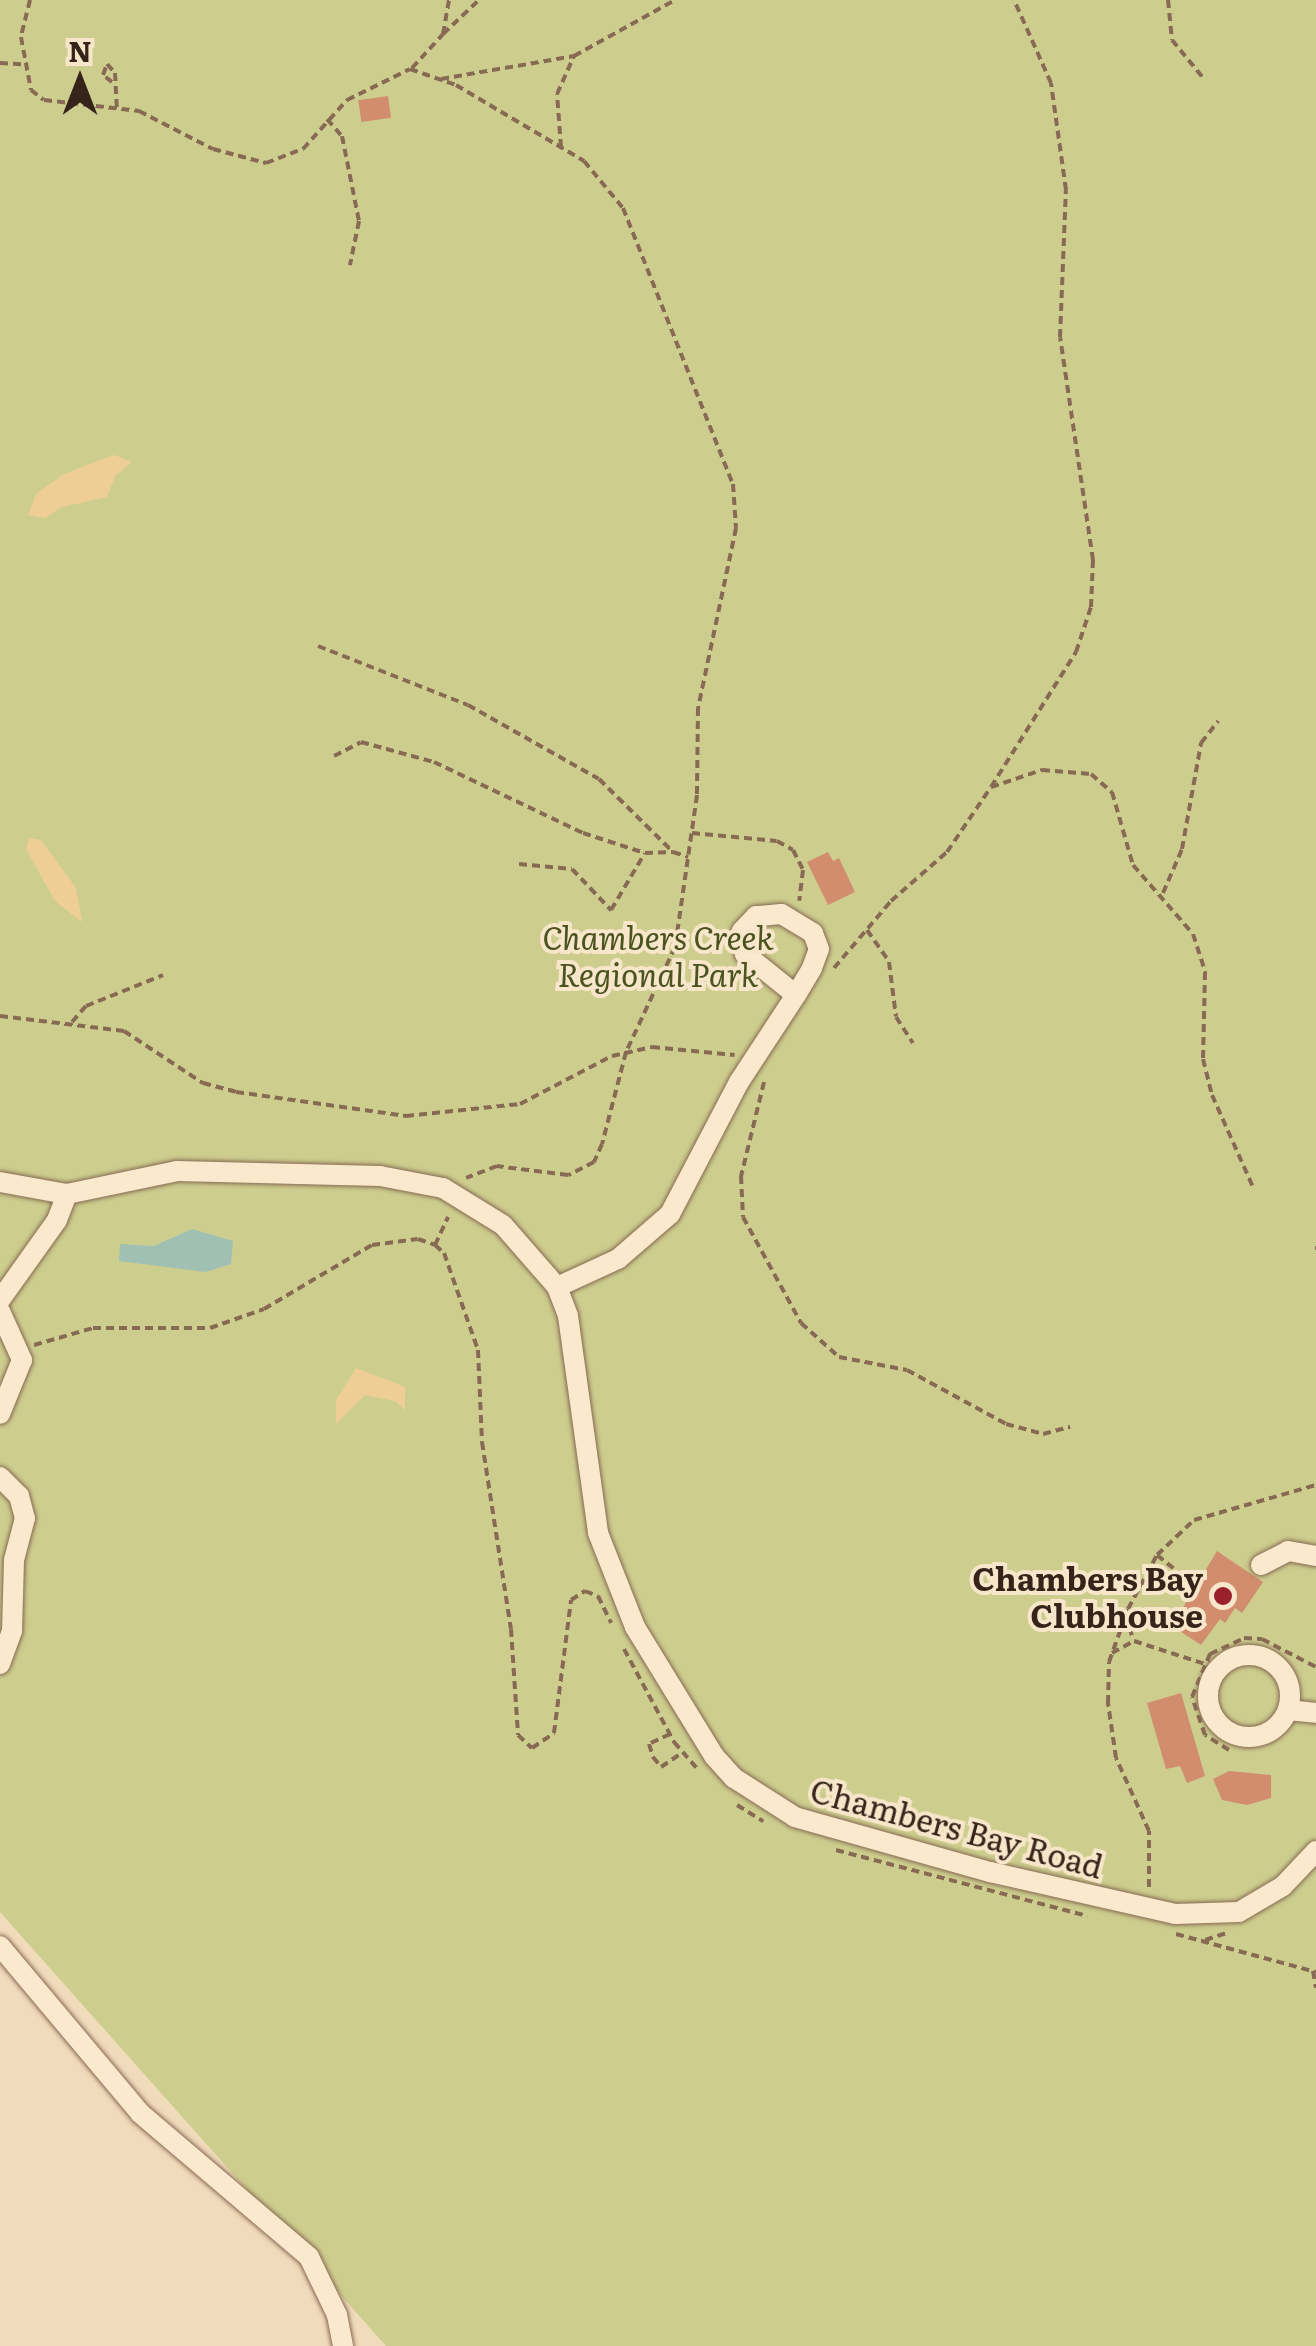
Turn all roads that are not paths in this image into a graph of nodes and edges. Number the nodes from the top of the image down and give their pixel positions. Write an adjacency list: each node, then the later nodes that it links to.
1 (796, 995): 1 (street); 4 (street)
2 (0, 1182): 3 (street)
3 (67, 1194): 4 (street, Chambers Bay Road); 5 (street)
4 (558, 1287): 15 (street, Chambers Bay Road)
5 (0, 1300)
6 (0, 1311): 7 (street)
7 (0, 1414)
8 (0, 1477): 9 (street)
9 (8, 1550): 12 (street)
10 (1316, 1556): 11 (street)
11 (1261, 1565)
12 (0, 1664)
13 (1288, 1710): 13 (street); 14 (street)
14 (1316, 1713)
15 (1316, 1851)
16 (0, 1946): 17 (street)
17 (343, 2346)

